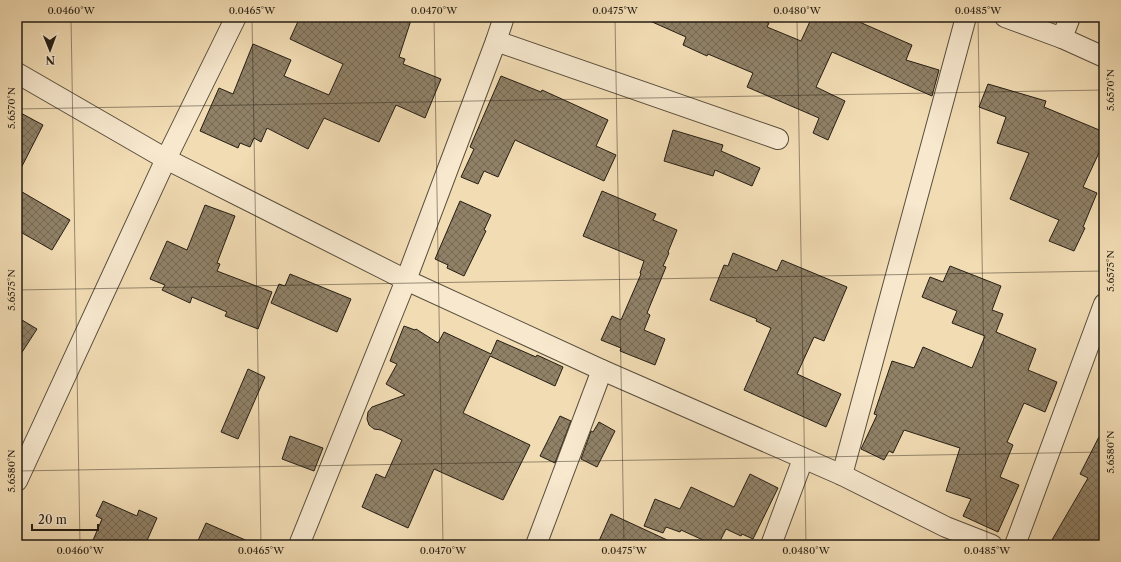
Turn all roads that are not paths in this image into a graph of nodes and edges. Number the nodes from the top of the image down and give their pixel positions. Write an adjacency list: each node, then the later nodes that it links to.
1 (236, 17): 11 (street)
2 (504, 17): 7 (street)
3 (966, 17): 16 (street)
4 (1005, 17): 6 (street)
5 (1070, 17): 6 (street)
6 (1062, 38): 8 (street)
7 (496, 41): 10 (street); 12 (street)
8 (1104, 57)
9 (17, 72): 11 (street)
10 (778, 140)
11 (166, 159): 12 (street); 17 (street)
12 (406, 280): 14 (street); 18 (street)
13 (1104, 304): 22 (street)
14 (602, 370): 15 (street); 19 (street)
15 (803, 459): 16 (street); 20 (street)
16 (842, 475): 21 (street)
17 (17, 481)
18 (300, 545)
19 (536, 545)
20 (771, 545)
21 (992, 545)
22 (1015, 545)

